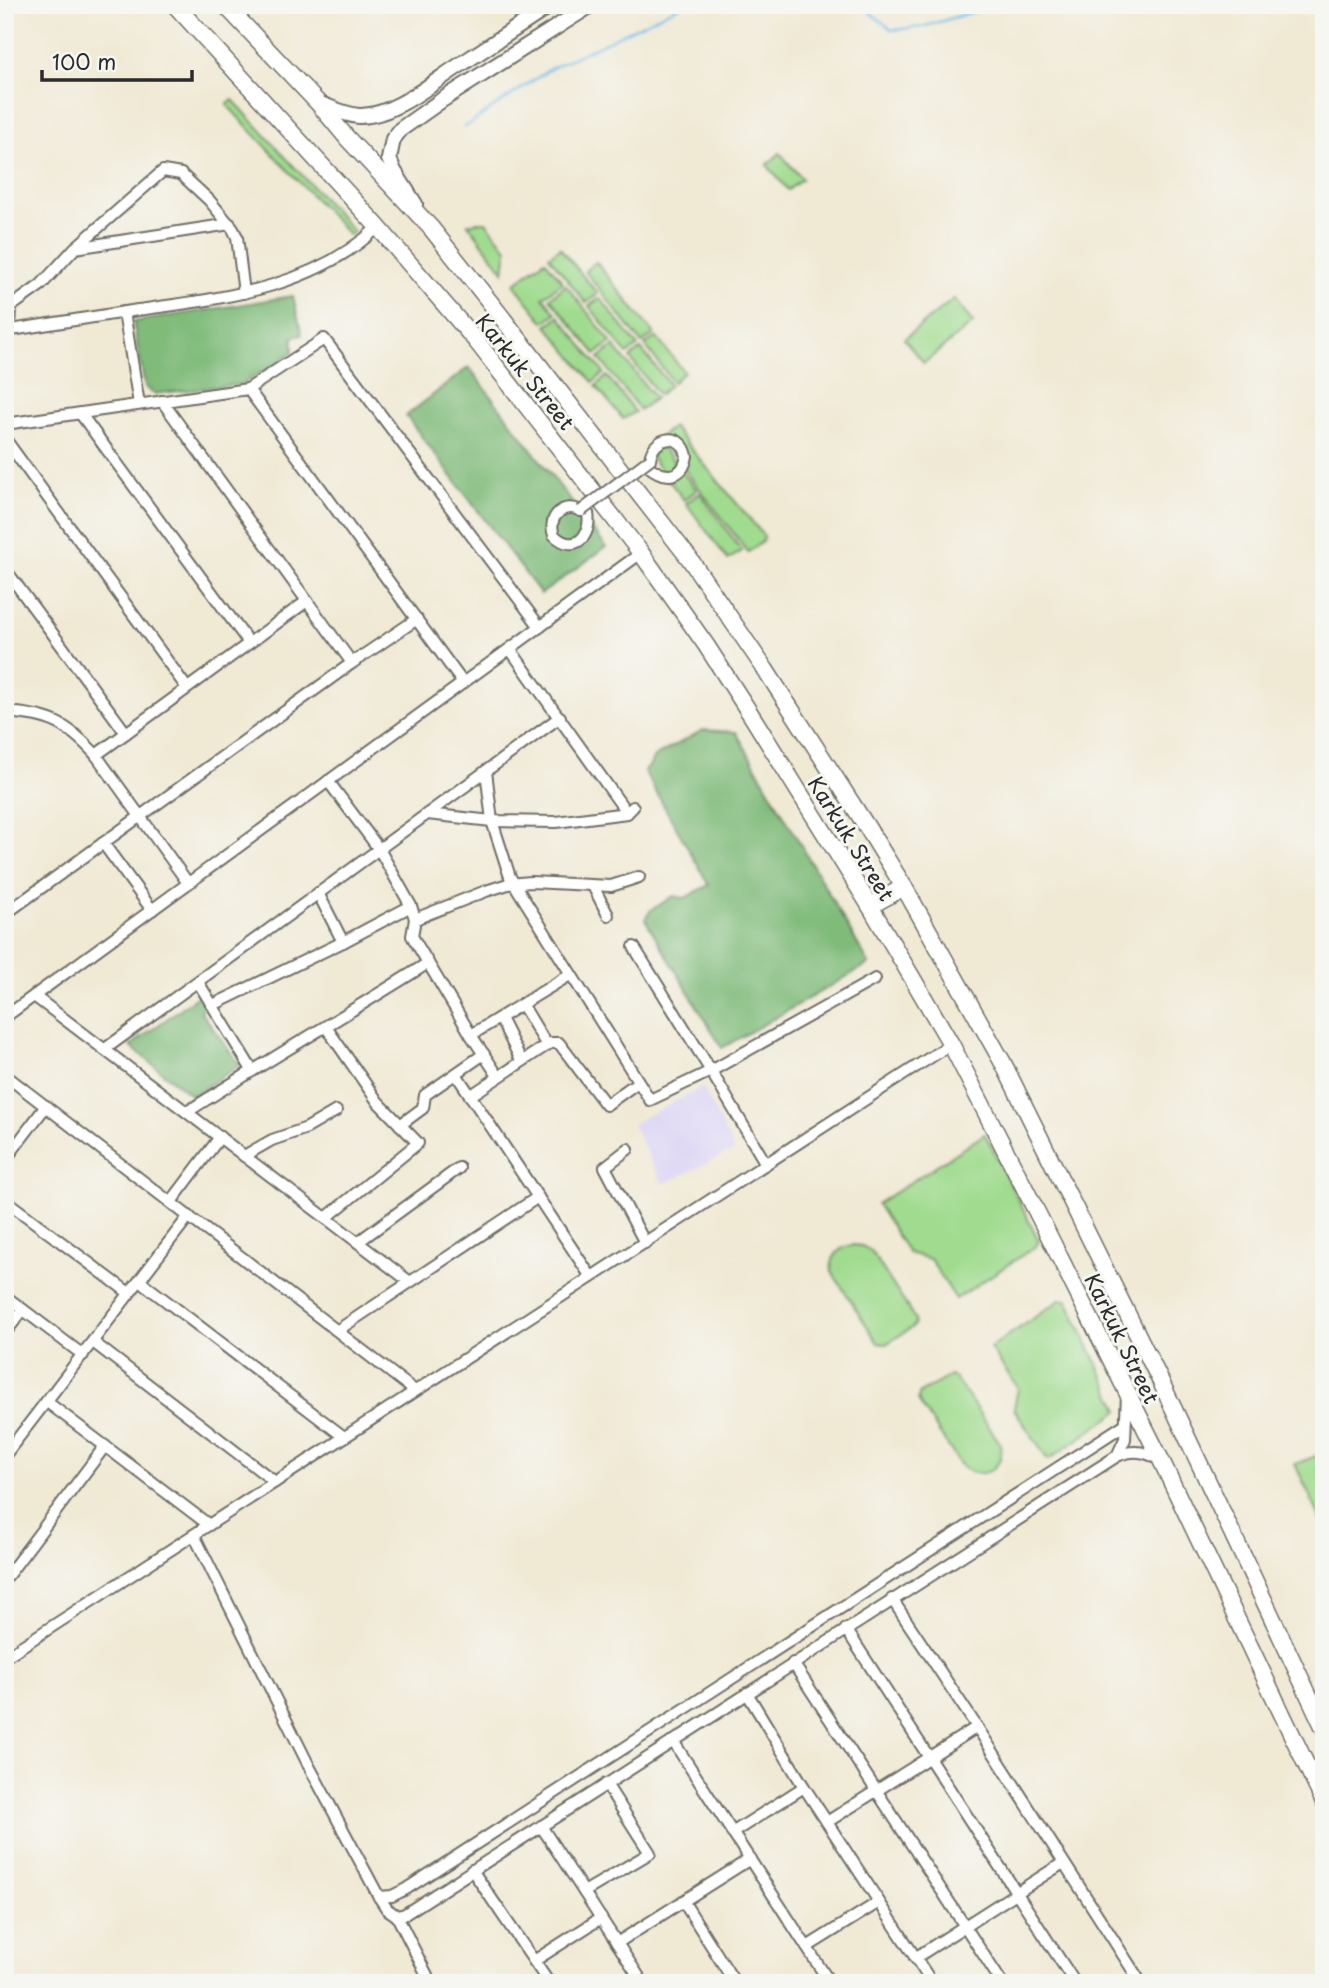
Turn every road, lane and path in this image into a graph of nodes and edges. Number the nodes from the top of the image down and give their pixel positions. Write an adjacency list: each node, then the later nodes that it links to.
1 (175, 5): 9 (highway, Karkuk Street)
2 (225, 5): 7 (highway, Karkuk Street)
3 (551, 5): 5 (main road)
4 (590, 5): 6 (main road)
5 (479, 52): 6 (main road); 7 (main road)
6 (491, 69): 10 (main road)
7 (318, 103): 10 (highway, Karkuk Street)
8 (230, 224): 11 (street); 11 (street); 12 (street)
9 (377, 227): 12 (street); 23 (highway, Karkuk Street)
10 (432, 228): 48 (highway, Karkuk Street)
11 (75, 248): 14 (street)
12 (244, 293): 13 (street)
13 (124, 312): 14 (street); 17 (street)
14 (8, 330)
15 (248, 388): 16 (street); 26 (street); 27 (street)
16 (162, 401): 17 (street); 25 (street)
17 (139, 404): 18 (street)
18 (80, 413): 19 (street); 28 (street)
19 (5, 424)
20 (5, 439): 32 (street)
21 (647, 466): 22 (street, bridge)
22 (588, 513)
23 (641, 553): 27 (street); 51 (highway, Karkuk Street)
24 (5, 569): 35 (street)
25 (307, 601): 28 (street); 30 (street)
26 (416, 619): 30 (street); 31 (street)
27 (540, 627): 29 (street)
28 (249, 643): 32 (street)
29 (510, 649): 31 (street); 34 (street)
30 (352, 663): 40 (street)
31 (463, 683): 38 (street)
32 (187, 688): 35 (street)
33 (5, 712): 36 (street)
34 (560, 718): 37 (street); 41 (street)
35 (126, 733): 36 (street)
36 (96, 755): 40 (street)
37 (486, 771): 39 (street); 41 (street)
38 (328, 781): 43 (street); 45 (street)
39 (427, 814): 41 (street); 43 (street)
40 (139, 816): 42 (street); 45 (street)
41 (492, 821): 46 (street)
42 (103, 843): 52 (street); 53 (street)
43 (379, 849): 49 (street); 50 (street)
44 (639, 877): 47 (street)
45 (188, 883): 52 (street)
46 (513, 883): 47 (street); 55 (street); 59 (street)
47 (593, 886): 54 (street)
48 (904, 887): 51 (highway); 129 (highway, Karkuk Street)
49 (318, 893): 56 (street); 61 (street)
50 (411, 906): 55 (street); 56 (street)
51 (870, 906): 70 (highway, Karkuk Street)
52 (152, 910): 62 (street)
53 (5, 914)
54 (608, 915)
55 (415, 919): 58 (street)
56 (343, 942): 63 (street)
57 (634, 947): 75 (street)
58 (428, 963): 67 (street); 68 (street)
59 (570, 975): 64 (street); 79 (street)
60 (875, 979): 75 (street)
61 (198, 982): 63 (street); 71 (street)
62 (34, 996): 65 (street); 71 (street)
63 (213, 1004): 74 (street)
64 (522, 1004): 66 (street); 69 (street)
65 (5, 1017)
66 (500, 1018): 68 (street); 73 (street)
67 (326, 1027): 74 (street); 84 (street)
68 (471, 1035): 72 (street)
69 (547, 1044): 73 (street); 79 (street)
70 (951, 1044): 89 (street); 109 (highway, Karkuk Street)
71 (104, 1049): 83 (street)
72 (484, 1054): 76 (street); 78 (street)
73 (522, 1060): 78 (street)
74 (252, 1070): 83 (street)
75 (711, 1071): 79 (street); 89 (street)
76 (456, 1074): 80 (street); 84 (street)
77 (5, 1075): 81 (street)
78 (498, 1076): 80 (street)
79 (638, 1082)
80 (470, 1096): 91 (street)
81 (46, 1106): 88 (street); 93 (street)
82 (336, 1111): 87 (street)
83 (187, 1112): 85 (street)
84 (400, 1125): 95 (street)
85 (220, 1137): 87 (street); 93 (street)
86 (628, 1149): 97 (street)
87 (244, 1156): 95 (street)
88 (5, 1160)
89 (765, 1164): 97 (street)
90 (459, 1168): 96 (street)
91 (538, 1197): 98 (street); 100 (street)
92 (5, 1200): 101 (street)
93 (171, 1202): 94 (street)
94 (189, 1216): 99 (street); 104 (street)
95 (326, 1218): 96 (street)
96 (358, 1242): 100 (street)
97 (645, 1242): 98 (street)
98 (591, 1277): 108 (street)
99 (140, 1280): 101 (street); 112 (street)
100 (410, 1282): 104 (street)
101 (129, 1293): 106 (street)
102 (5, 1296): 103 (street)
103 (23, 1310): 105 (street); 107 (street)
104 (338, 1330): 108 (street)
105 (5, 1333)
106 (93, 1342): 107 (street); 117 (street)
107 (83, 1355): 110 (street)
108 (415, 1391): 112 (street)
109 (1127, 1394): 111 (street); 116 (highway, Karkuk Street)
110 (47, 1402): 113 (street); 114 (street)
111 (1124, 1425): 115 (street); 123 (street)
112 (344, 1437): 117 (street)
113 (106, 1446): 118 (street); 120 (street)
114 (5, 1455)
115 (1117, 1456): 116 (street); 121 (street)
116 (1161, 1460): 137 (highway, Karkuk Street)
117 (275, 1482): 118 (street)
118 (209, 1525): 119 (street)
119 (194, 1535): 125 (street); 146 (street)
120 (5, 1579)
121 (892, 1599): 122 (street); 128 (street)
122 (846, 1629): 124 (street); 131 (street)
123 (805, 1632): 124 (street); 132 (street)
124 (816, 1649): 126 (street)
125 (5, 1657)
126 (793, 1663): 127 (street); 135 (street)
127 (747, 1693): 130 (street); 134 (street)
128 (977, 1727): 131 (street); 142 (street)
129 (1324, 1728)
130 (673, 1741): 133 (street); 140 (street)
131 (929, 1757): 135 (street); 145 (street)
132 (580, 1777): 136 (street); 146 (street)
133 (606, 1784): 136 (street); 144 (street)
134 (804, 1787): 138 (street); 140 (street)
135 (876, 1791): 138 (street); 151 (street)
136 (590, 1794): 139 (street)
137 (1324, 1802)
138 (827, 1822): 148 (street)
139 (541, 1826): 143 (street); 144 (street)
140 (733, 1833): 141 (street)
141 (750, 1859): 147 (street); 153 (street)
142 (1063, 1863): 145 (street); 164 (street)
143 (472, 1870): 149 (street); 155 (street)
144 (584, 1892): 150 (street)
145 (1017, 1893): 151 (street); 163 (street)
146 (379, 1897): 149 (street)
147 (683, 1901): 152 (street); 159 (street)
148 (879, 1902): 153 (street); 154 (street)
149 (397, 1916): 156 (street)
150 (601, 1918): 152 (street); 155 (street)
151 (965, 1926): 154 (street); 162 (street)
152 (617, 1943): 158 (street)
153 (807, 1947): 160 (street)
154 (915, 1958): 161 (street)
155 (534, 1961): 157 (street)
156 (431, 1983)
157 (549, 1983)
158 (643, 1983)
159 (736, 1983)
160 (830, 1983)
161 (932, 1983)
162 (1002, 1983)
163 (1075, 1983)
164 (1141, 1983)

